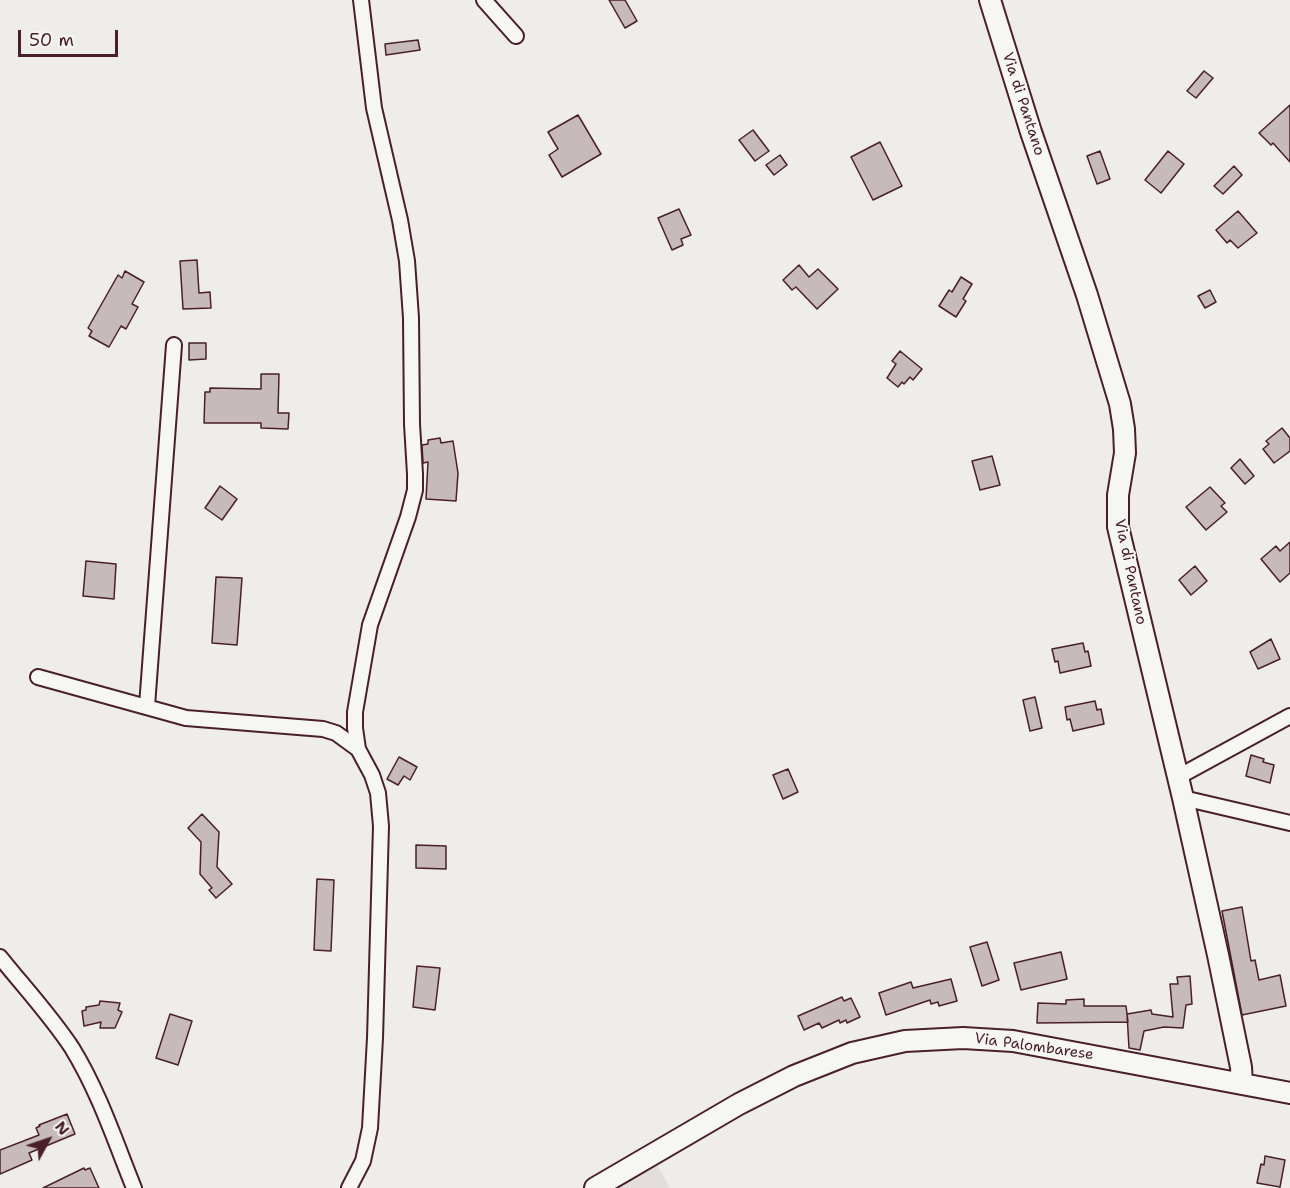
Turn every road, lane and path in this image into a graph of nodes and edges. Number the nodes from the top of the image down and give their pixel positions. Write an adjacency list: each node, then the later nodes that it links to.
1 (361, 0): 9 (street)
2 (484, 0): 4 (street)
3 (990, 0): 10 (street, Via di Pantano)
4 (516, 36)
5 (174, 345): 7 (street)
6 (38, 676): 7 (street)
7 (147, 706): 9 (street)
8 (1290, 716): 10 (street)
9 (358, 749): 17 (street)
10 (1178, 777): 11 (street, Via di Pantano)
11 (1183, 798): 12 (street); 14 (street, Via di Pantano)
12 (1290, 823)
13 (0, 957): 16 (street)
14 (1242, 1083): 15 (street, Via Palombarese); 18 (street, Via Palombarese)
15 (1290, 1093)
16 (134, 1188)
17 (349, 1188)
18 (595, 1188)

